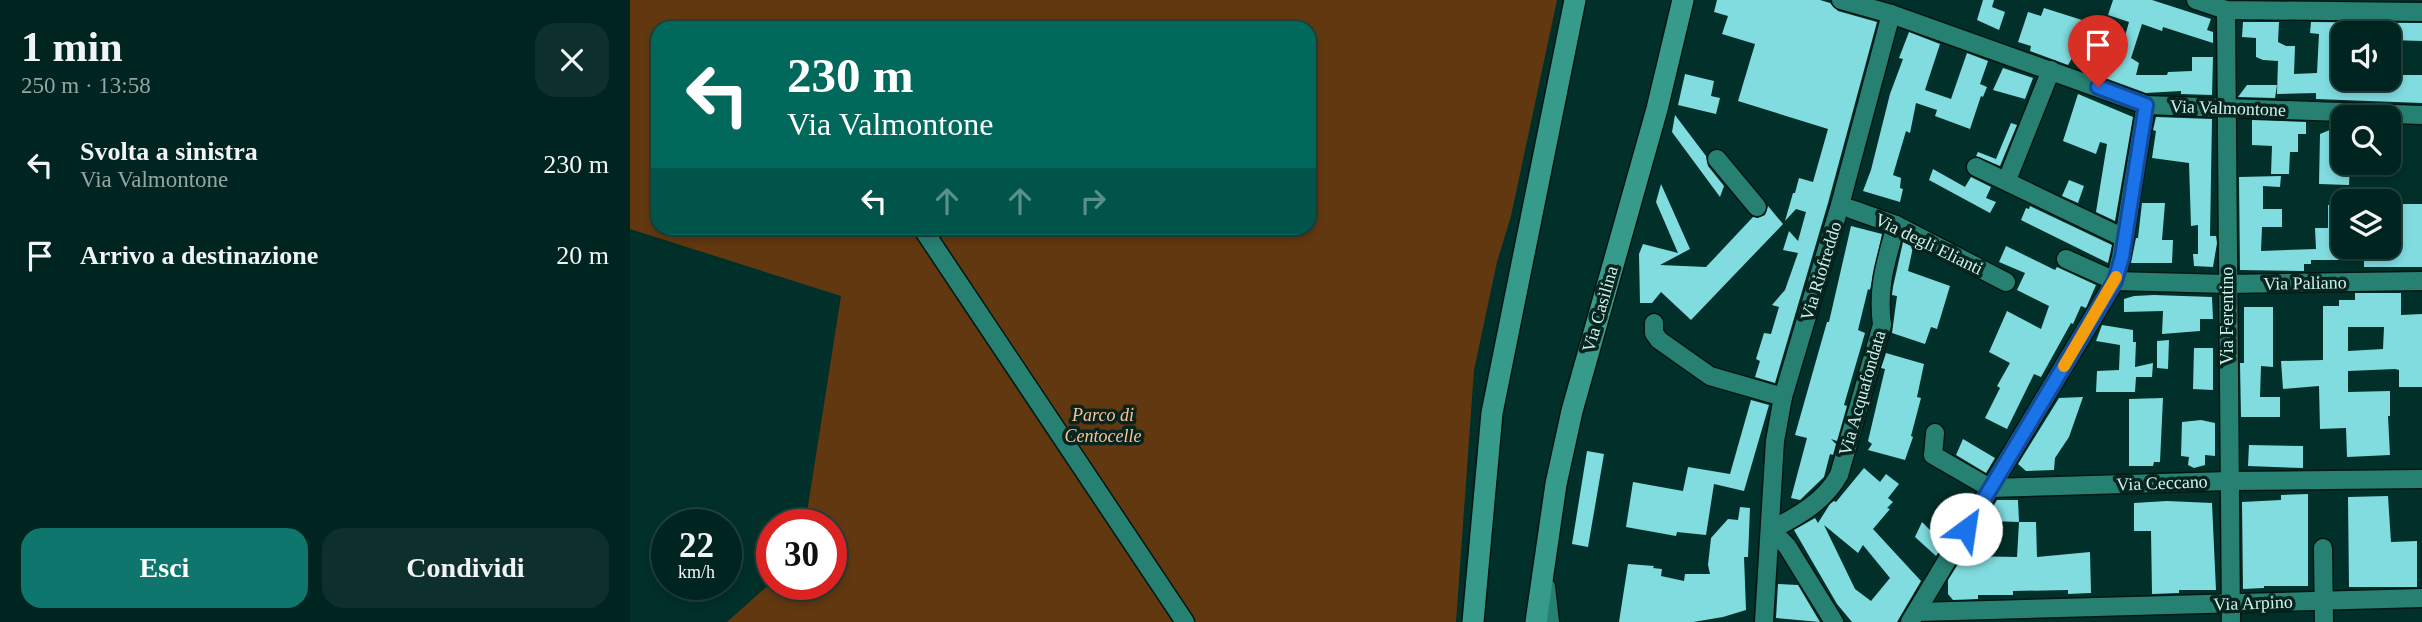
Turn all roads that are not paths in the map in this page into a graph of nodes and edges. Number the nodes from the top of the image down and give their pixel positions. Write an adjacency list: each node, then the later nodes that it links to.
1 (1575, 0): 35 (main road)
2 (1683, 0): 33 (main road, Via Casilina)
3 (1841, 0): 8 (street, Via Valmontone)
4 (2196, 0): 6 (street)
5 (2303, 5): 6 (street); 7 (street)
6 (2225, 10): 11 (street, Via Ferentino)
7 (2422, 12)
8 (1891, 15): 9 (street, Via Valmontone); 27 (street, Via Riofreddo)
9 (2050, 70): 10 (street, Via Valmontone); 15 (street)
10 (2146, 105): 11 (street, Via Valmontone); 20 (street)
11 (2227, 108): 12 (street, Via Valmontone); 25 (street, Via Ferentino)
12 (2422, 115)
13 (1717, 159): 16 (street)
14 (1976, 167): 15 (street)
15 (2007, 180): 20 (street)
16 (1757, 207)
17 (1851, 209): 18 (street, Via degli Elianti)
18 (1896, 225): 24 (street, Via degli Elianti); 32 (street, Via Acquafondata)
19 (927, 235): 40 (street)
20 (2124, 238): 22 (street)
21 (2066, 259): 22 (street, Via Paliano)
22 (2115, 281): 25 (street, Via Paliano); 31 (street)
23 (2422, 281): 25 (street, Via Paliano)
24 (2006, 282)
25 (2227, 284): 30 (street, Via Ferentino)
26 (1654, 323): 27 (street)
27 (1783, 397): 32 (street, Via Riofreddo)
28 (1935, 433): 31 (street)
29 (2422, 479): 30 (street, Via Ceccano)
30 (2229, 481): 31 (street, Via Ceccano); 38 (street, Via Ferentino)
31 (1990, 488): 39 (street)
32 (1771, 530): 45 (street, Via Riofreddo); 46 (street)
33 (1547, 543): 43 (main road, Via Casilina); 44 (street)
34 (2323, 548): 37 (street)
35 (1475, 584): 41 (main road); 42 (street)
36 (2422, 598): 37 (street, Via Arpino)
37 (2324, 601): 38 (street, Via Arpino); 47 (street)
38 (2231, 613): 39 (street, Via Arpino)
39 (1914, 617)
40 (1185, 622)
41 (1473, 622)
42 (1483, 622)
43 (1536, 622)
44 (1550, 622)
45 (1764, 622)
46 (1834, 622)
47 (2325, 622)

